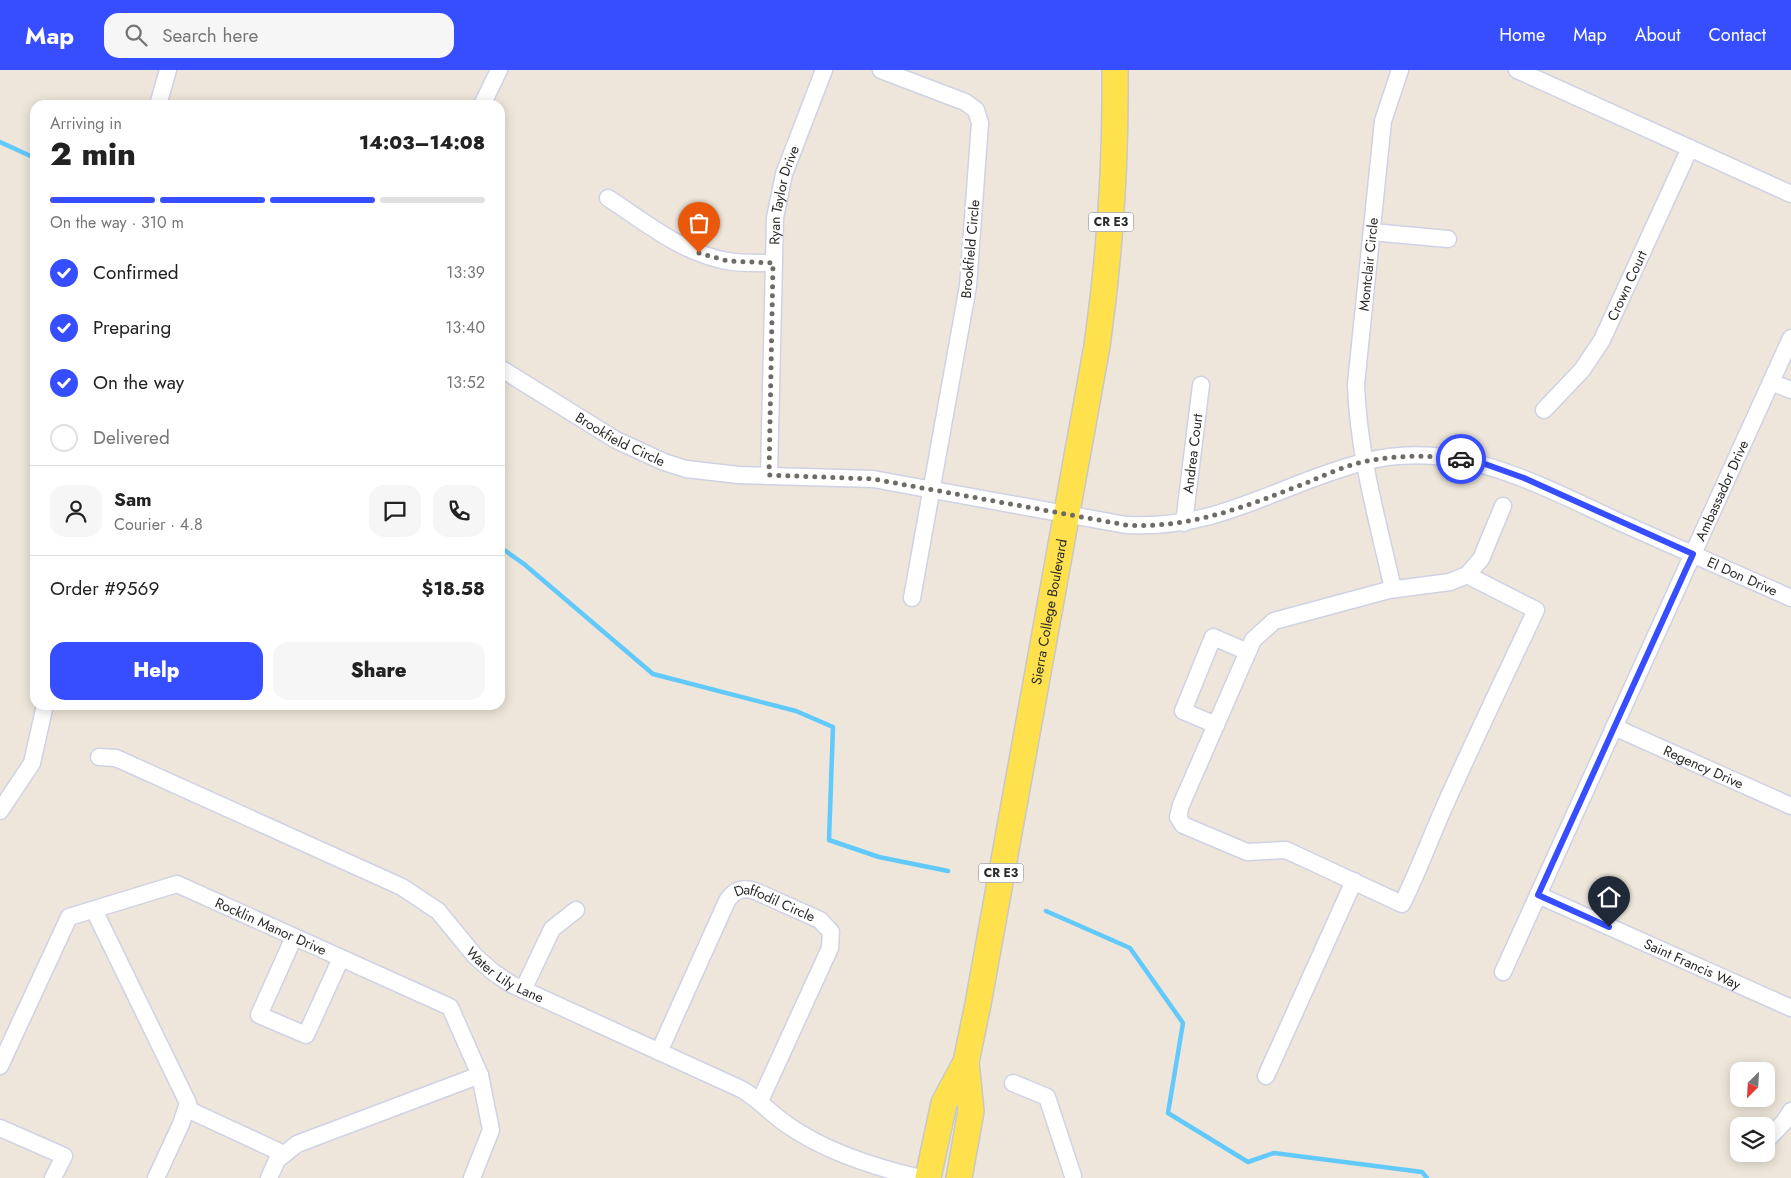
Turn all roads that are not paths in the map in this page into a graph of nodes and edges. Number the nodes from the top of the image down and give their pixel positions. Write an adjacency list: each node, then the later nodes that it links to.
1 (168, 70): 8 (street)
2 (499, 70): 9 (street)
3 (824, 70): 15 (street, Ryan Taylor Drive)
4 (881, 70): 24 (street, Brookfield Circle)
5 (1116, 70): 26 (main road, Sierra College Boulevard / CR E3)
6 (1400, 70): 13 (street, Montclair Circle)
7 (1517, 70): 10 (street)
8 (159, 100)
9 (484, 100)
10 (1690, 148): 11 (street); 21 (street, Crown Court)
11 (1791, 194)
12 (608, 198): 15 (street)
13 (1372, 232): 14 (street); 22 (street, Montclair Circle)
14 (1448, 240)
15 (773, 263): 23 (street, Ryan Taylor Drive)
16 (1791, 338): 18 (street, Ambassador Drive)
17 (505, 371): 23 (street, Brookfield Circle)
18 (1771, 382): 20 (street); 28 (street, Ambassador Drive)
19 (1201, 385): 27 (street, Andrea Court)
20 (1791, 390)
21 (1544, 410)
22 (1365, 461): 27 (street, El Don Drive); 28 (street, El Don Drive); 30 (street, Montclair Circle)
23 (769, 475): 24 (street, Brookfield Circle)
24 (932, 489): 26 (street, Brookfield Circle); 31 (street)
25 (1503, 506): 29 (street)
26 (1065, 514): 27 (street, El Don Drive); 50 (main road, Sierra College Boulevard / CR E3)
27 (1184, 522)
28 (1693, 554): 32 (street, El Don Drive); 36 (street, Ambassador Drive)
29 (1467, 576): 30 (street); 40 (street)
30 (1393, 589): 33 (street)
31 (912, 598)
32 (1791, 598)
33 (1248, 652): 35 (street); 35 (street)
34 (44, 710): 39 (street)
35 (1216, 725): 40 (street)
36 (1614, 727): 38 (street, Regency Drive); 41 (street, Ambassador Drive)
37 (98, 757): 47 (street, Water Lily Lane)
38 (1791, 806)
39 (0, 811)
40 (1354, 881): 53 (street)
41 (1538, 895): 46 (street, Ambassador Drive); 48 (street, Saint Francis Way)
42 (94, 910): 44 (street, Rocklin Manor Drive); 51 (street, Rocklin Manor Drive); 56 (street)
43 (576, 910): 47 (street)
44 (294, 936): 45 (street, Rocklin Manor Drive); 45 (street)
45 (341, 958): 52 (street, Rocklin Manor Drive)
46 (1504, 972)
47 (523, 990): 49 (street, Water Lily Lane)
48 (1791, 1008)
49 (659, 1052): 55 (street, Water Lily Lane); 55 (street, Daffodil Circle)
50 (966, 1062): 67 (main road, Sierra College Boulevard / CR E3); 68 (main road, Sierra College Boulevard / CR E3)
51 (0, 1066)
52 (480, 1075): 60 (street); 65 (street, Rocklin Manor Drive)
53 (1266, 1076)
54 (1013, 1082): 61 (street)
55 (760, 1101): 66 (street, Water Lily Lane)
56 (187, 1109): 60 (street); 63 (street)
57 (1791, 1111): 59 (street)
58 (0, 1128): 62 (street)
59 (1775, 1133)
60 (284, 1154): 64 (street)
61 (1073, 1177)
62 (53, 1178)
63 (156, 1178)
64 (269, 1178)
65 (472, 1178)
66 (921, 1178)
67 (928, 1178)
68 (959, 1178)

